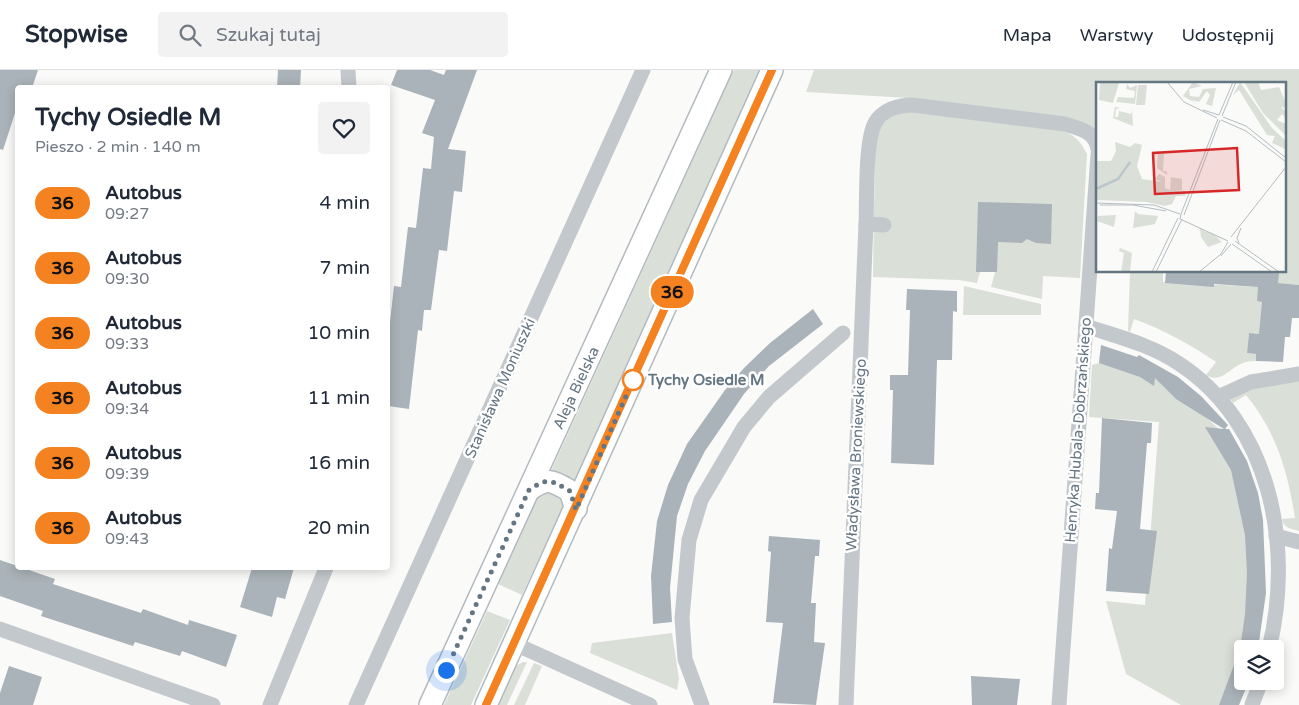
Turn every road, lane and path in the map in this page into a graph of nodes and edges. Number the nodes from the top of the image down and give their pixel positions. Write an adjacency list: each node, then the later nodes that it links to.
1 (348, 70): 5 (street)
2 (643, 70): 25 (street, Stanisława Moniuszki)
3 (721, 70): 14 (main road, Aleja Bielska)
4 (772, 70): 15 (main road)
5 (349, 85)
6 (1096, 143): 8 (street)
7 (1096, 183): 10 (street, Henryka Hubala-Dobrzańskiego)
8 (866, 224): 9 (street); 30 (street, Władysława Broniewskiego)
9 (884, 225)
10 (1086, 326): 13 (street); 31 (street, Henryka Hubala-Dobrzańskiego)
11 (843, 333): 29 (street)
12 (1299, 374): 13 (street)
13 (1218, 397): 16 (street)
14 (529, 490): 15 (main road); 26 (main road, Aleja Bielska)
15 (576, 510): 21 (main road)
16 (1276, 536): 17 (street); 20 (street)
17 (1299, 542)
18 (325, 570): 24 (street)
19 (0, 629): 23 (street)
20 (1271, 640)
21 (515, 644): 27 (main road); 28 (street)
22 (1258, 690): 32 (street)
23 (212, 705)
24 (270, 705)
25 (356, 705)
26 (430, 705)
27 (486, 705)
28 (650, 705)
29 (702, 705)
30 (846, 705)
31 (1059, 705)
32 (1252, 705)

